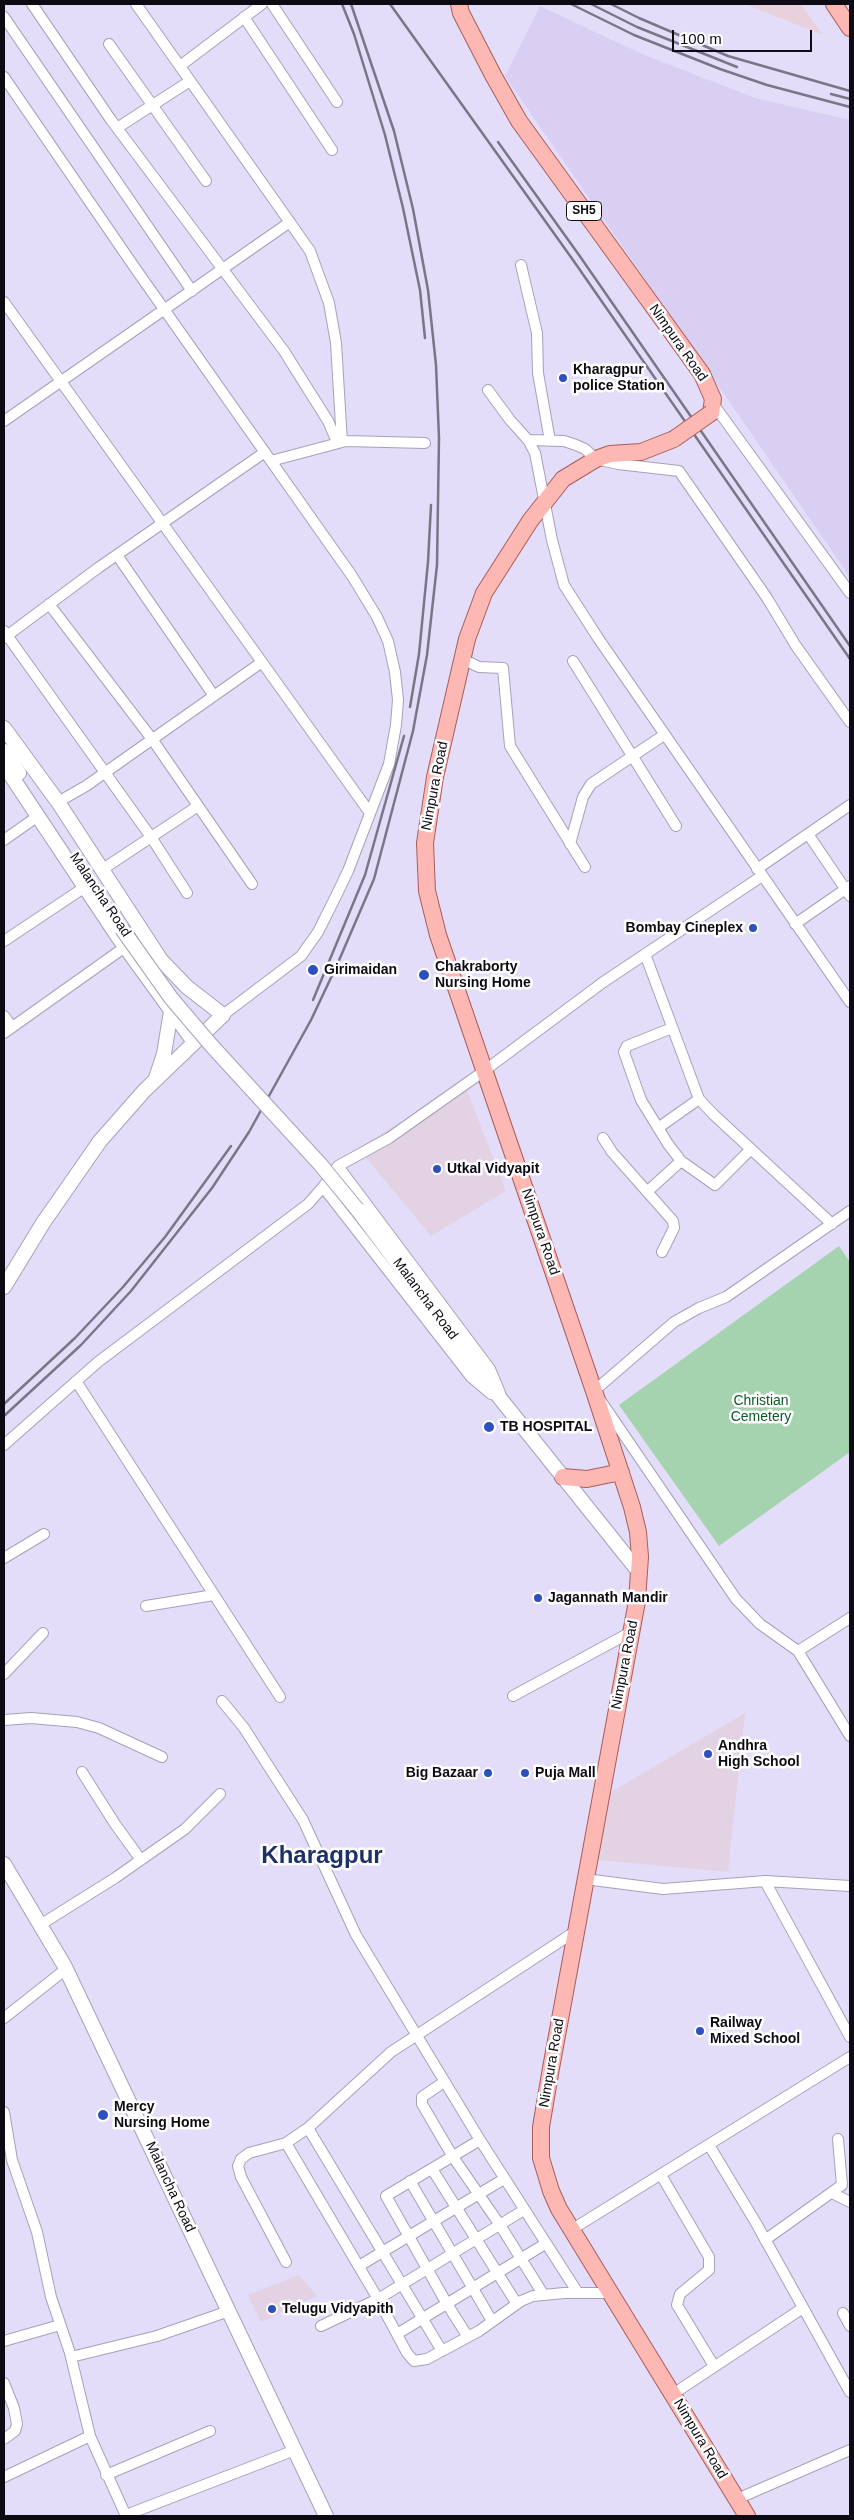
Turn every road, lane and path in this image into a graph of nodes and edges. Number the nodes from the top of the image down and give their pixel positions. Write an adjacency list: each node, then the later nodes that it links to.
1 (32, 4): 16 (street)
2 (136, 4): 11 (street)
3 (262, 4): 7 (street)
4 (272, 4): 14 (street)
5 (459, 4): 27 (main road, Nimpura Road / SH5)
6 (834, 4): 9 (main road)
7 (244, 17): 11 (street); 17 (street)
8 (4, 18): 22 (street)
9 (850, 28)
10 (109, 44): 15 (street)
11 (180, 66): 13 (street)
12 (4, 77): 24 (street)
13 (190, 81): 15 (street); 19 (street)
14 (337, 102)
15 (152, 105): 16 (street); 18 (street)
16 (118, 128): 21 (street)
17 (332, 150)
18 (206, 181)
19 (290, 222): 21 (street); 31 (street)
20 (521, 266): 30 (street)
21 (223, 269): 22 (street); 31 (street)
22 (192, 291): 24 (street)
23 (4, 302): 25 (street)
24 (164, 310): 25 (street); 33 (street)
25 (61, 381): 28 (street); 36 (street)
26 (488, 390): 29 (street)
27 (713, 409): 34 (main road, Nimpura Road, bridge); 38 (street)
28 (4, 421)
29 (528, 440): 30 (street); 35 (street)
30 (550, 441): 34 (street)
31 (340, 442): 32 (street); 33 (street)
32 (425, 443)
33 (268, 457): 36 (street); 56 (street)
34 (596, 459): 35 (main road, Nimpura Road); 45 (street)
35 (545, 500): 41 (main road, Nimpura Road); 47 (street)
36 (164, 524): 37 (street); 43 (street)
37 (117, 555): 39 (street); 44 (street)
38 (850, 592)
39 (49, 604): 40 (street); 48 (street)
40 (5, 634): 52 (street)
41 (462, 659): 62 (street); 81 (main road, Nimpura Road)
42 (572, 661): 50 (street)
43 (262, 662): 44 (street); 56 (street)
44 (214, 696): 48 (street)
45 (850, 722)
46 (4, 728): 53 (street)
47 (664, 734): 50 (street); 65 (street)
48 (152, 739): 52 (street); 55 (street)
49 (4, 750): 97 (street, Malancha Road, bridge)
50 (633, 756): 58 (street); 62 (street)
51 (4, 766): 57 (street)
52 (105, 772): 53 (street); 60 (street)
53 (58, 802): 64 (street)
54 (850, 805): 59 (street)
55 (198, 806): 60 (street); 66 (street)
56 (370, 813): 76 (street)
57 (38, 816): 61 (street); 67 (street)
58 (676, 826)
59 (808, 834): 65 (street); 68 (street)
60 (151, 837): 64 (street); 69 (street)
61 (4, 840)
62 (570, 844): 63 (street)
63 (585, 867)
64 (103, 869): 76 (street)
65 (760, 873): 70 (street); 73 (street)
66 (252, 884)
67 (85, 887): 71 (street); 72 (street)
68 (849, 890): 70 (street)
69 (187, 893)
70 (795, 924): 74 (street)
71 (4, 941)
72 (125, 947): 75 (street); 79 (street)
73 (646, 954): 78 (street); 81 (street)
74 (850, 1002)
75 (171, 1011): 80 (street); 82 (street)
76 (223, 1015): 80 (street)
77 (4, 1016): 79 (street)
78 (672, 1028): 83 (street); 84 (street)
79 (8, 1030)
80 (194, 1042): 82 (street)
81 (484, 1072): 88 (street); 96 (main road, Nimpura Road)
82 (156, 1079): 94 (street)
83 (699, 1099): 84 (street); 86 (street)
84 (658, 1128): 87 (street)
85 (603, 1138): 90 (street)
86 (750, 1150): 87 (street); 92 (street)
87 (681, 1161): 90 (street)
88 (338, 1166): 89 (street); 97 (street)
89 (323, 1187): 95 (street); 97 (street)
90 (648, 1191): 93 (street)
91 (850, 1211): 92 (street)
92 (832, 1224): 96 (street)
93 (662, 1252)
94 (4, 1287)
95 (76, 1381): 98 (street); 104 (street)
96 (594, 1390): 99 (main road, Nimpura Road); 109 (street)
97 (507, 1407): 100 (street, Malancha Road)
98 (4, 1444)
99 (621, 1472): 100 (main road); 103 (main road, Nimpura Road)
100 (563, 1477): 103 (street, Malancha Road)
101 (44, 1534): 102 (street)
102 (4, 1558)
103 (639, 1572): 107 (main road, Nimpura Road)
104 (214, 1595): 105 (street); 112 (street)
105 (146, 1606)
106 (850, 1618): 109 (street)
107 (631, 1632): 111 (street); 121 (main road, Nimpura Road)
108 (43, 1633): 110 (street)
109 (798, 1651): 115 (street)
110 (4, 1674)
111 (513, 1696)
112 (280, 1697)
113 (222, 1701): 128 (street)
114 (4, 1720): 116 (street)
115 (850, 1736)
116 (162, 1758)
117 (82, 1772): 119 (street)
118 (220, 1794): 119 (street)
119 (141, 1860): 124 (street)
120 (4, 1864): 124 (street, Malancha Road)
121 (585, 1879): 122 (street); 125 (main road, Nimpura Road)
122 (765, 1881): 123 (street); 129 (street)
123 (850, 1886)
124 (40, 1925): 126 (street, Malancha Road)
125 (576, 1931): 128 (street); 151 (main road, Nimpura Road)
126 (66, 1969): 127 (street); 172 (street, Malancha Road)
127 (4, 2018)
128 (416, 2035): 131 (street); 133 (street)
129 (850, 2037)
130 (850, 2057): 137 (street)
131 (444, 2082): 135 (street); 138 (street)
132 (4, 2112): 139 (street)
133 (308, 2128): 136 (street); 156 (street)
134 (838, 2139): 144 (street)
135 (480, 2140): 138 (street); 142 (street)
136 (286, 2143): 159 (street); 160 (street)
137 (709, 2145): 141 (street); 154 (street)
138 (453, 2157): 140 (street); 145 (street)
139 (8, 2162): 176 (street)
140 (432, 2169): 143 (street); 147 (street)
141 (660, 2175): 151 (street); 184 (street)
142 (504, 2179): 145 (street); 148 (street)
143 (410, 2181): 149 (street); 152 (street)
144 (832, 2193): 146 (street); 154 (street)
145 (478, 2194): 147 (street); 150 (street)
146 (850, 2202)
147 (456, 2208): 149 (street); 153 (street)
148 (524, 2210): 150 (street); 155 (street)
149 (433, 2222): 152 (street); 157 (street)
150 (500, 2225): 153 (street); 158 (street)
151 (571, 2230): 166 (main road, Nimpura Road)
152 (408, 2236): 156 (street); 161 (street)
153 (476, 2239): 157 (street); 162 (street)
154 (765, 2240): 171 (street)
155 (545, 2244): 158 (street); 165 (street)
156 (382, 2252): 160 (street); 163 (street)
157 (452, 2254): 161 (street); 164 (street)
158 (521, 2258): 162 (street); 167 (street)
159 (286, 2262)
160 (359, 2266): 168 (street)
161 (427, 2269): 163 (street); 169 (street)
162 (498, 2273): 164 (street); 170 (street)
163 (401, 2285): 168 (street); 174 (street)
164 (472, 2288): 169 (street); 175 (street)
165 (578, 2293): 166 (street); 167 (street)
166 (610, 2293): 187 (main road, Nimpura Road)
167 (543, 2294): 170 (street)
168 (378, 2299): 177 (street); 179 (street)
169 (447, 2304): 174 (street); 180 (street)
170 (517, 2304): 175 (street)
171 (803, 2308): 184 (street); 186 (street)
172 (229, 2312): 183 (street); 191 (street, Malancha Road)
173 (843, 2313): 178 (street)
174 (421, 2320): 179 (street); 182 (street)
175 (492, 2321): 180 (street)
176 (60, 2325): 181 (street); 183 (street)
177 (321, 2326)
178 (850, 2326)
179 (397, 2334): 182 (street)
180 (468, 2337): 182 (street)
181 (4, 2341)
182 (442, 2351)
183 (71, 2357): 189 (street)
184 (714, 2366): 187 (street)
185 (4, 2383): 190 (street)
186 (850, 2392)
187 (673, 2394): 195 (main road, Nimpura Road)
188 (210, 2432): 193 (street)
189 (90, 2436): 193 (street); 194 (street)
190 (4, 2438)
191 (295, 2450): 196 (street); 197 (street, Malancha Road)
192 (850, 2450): 195 (street)
193 (106, 2474): 196 (street)
194 (4, 2477)
195 (737, 2499): 198 (main road, Nimpura Road)
196 (126, 2516)
197 (326, 2516)
198 (748, 2516)

